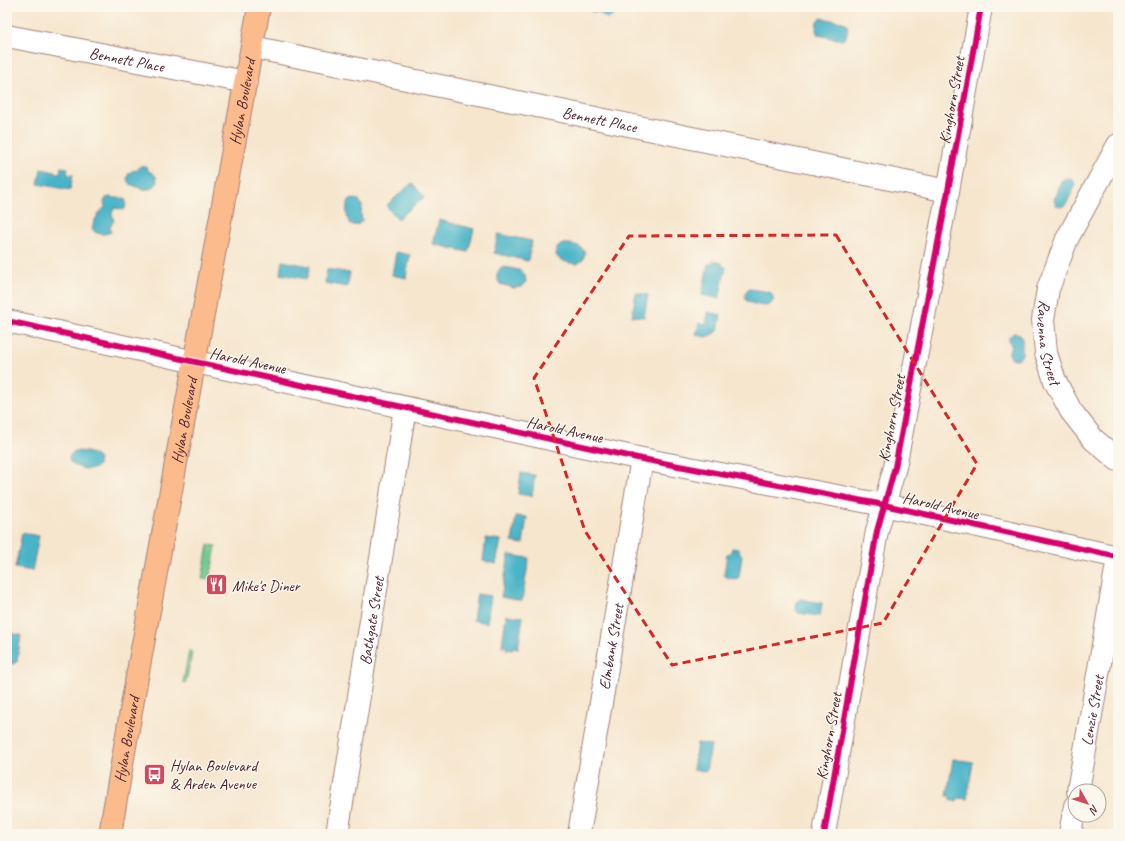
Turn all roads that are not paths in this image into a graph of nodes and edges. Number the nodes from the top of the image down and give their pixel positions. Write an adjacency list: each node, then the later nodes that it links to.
1 (259, 7): 4 (main road, Hylan Boulevard)
2 (981, 7): 7 (street, Kinghorn Street)
3 (7, 36): 5 (street, Bennett Place)
4 (252, 47): 5 (main road, Hylan Boulevard); 7 (street, Bennett Place)
5 (246, 82): 9 (main road, Hylan Boulevard)
6 (1118, 145): 12 (street, Ravenna Street)
7 (948, 191): 13 (street, Kinghorn Street)
8 (7, 321): 9 (street, Harold Avenue)
9 (195, 361): 10 (street, Harold Avenue); 17 (main road, Hylan Boulevard)
10 (405, 408): 11 (street, Harold Avenue); 18 (street, Bathgate Street)
11 (642, 459): 13 (street, Harold Avenue); 19 (street, Elmbank Street)
12 (1118, 460)
13 (884, 505): 14 (street, Harold Avenue); 20 (street, Kinghorn Street)
14 (1118, 557): 15 (street, Lenzie Street)
15 (1079, 783)
16 (1072, 823): 21 (street)
17 (110, 834)
18 (337, 834)
19 (579, 834)
20 (824, 834)
21 (1070, 834)

